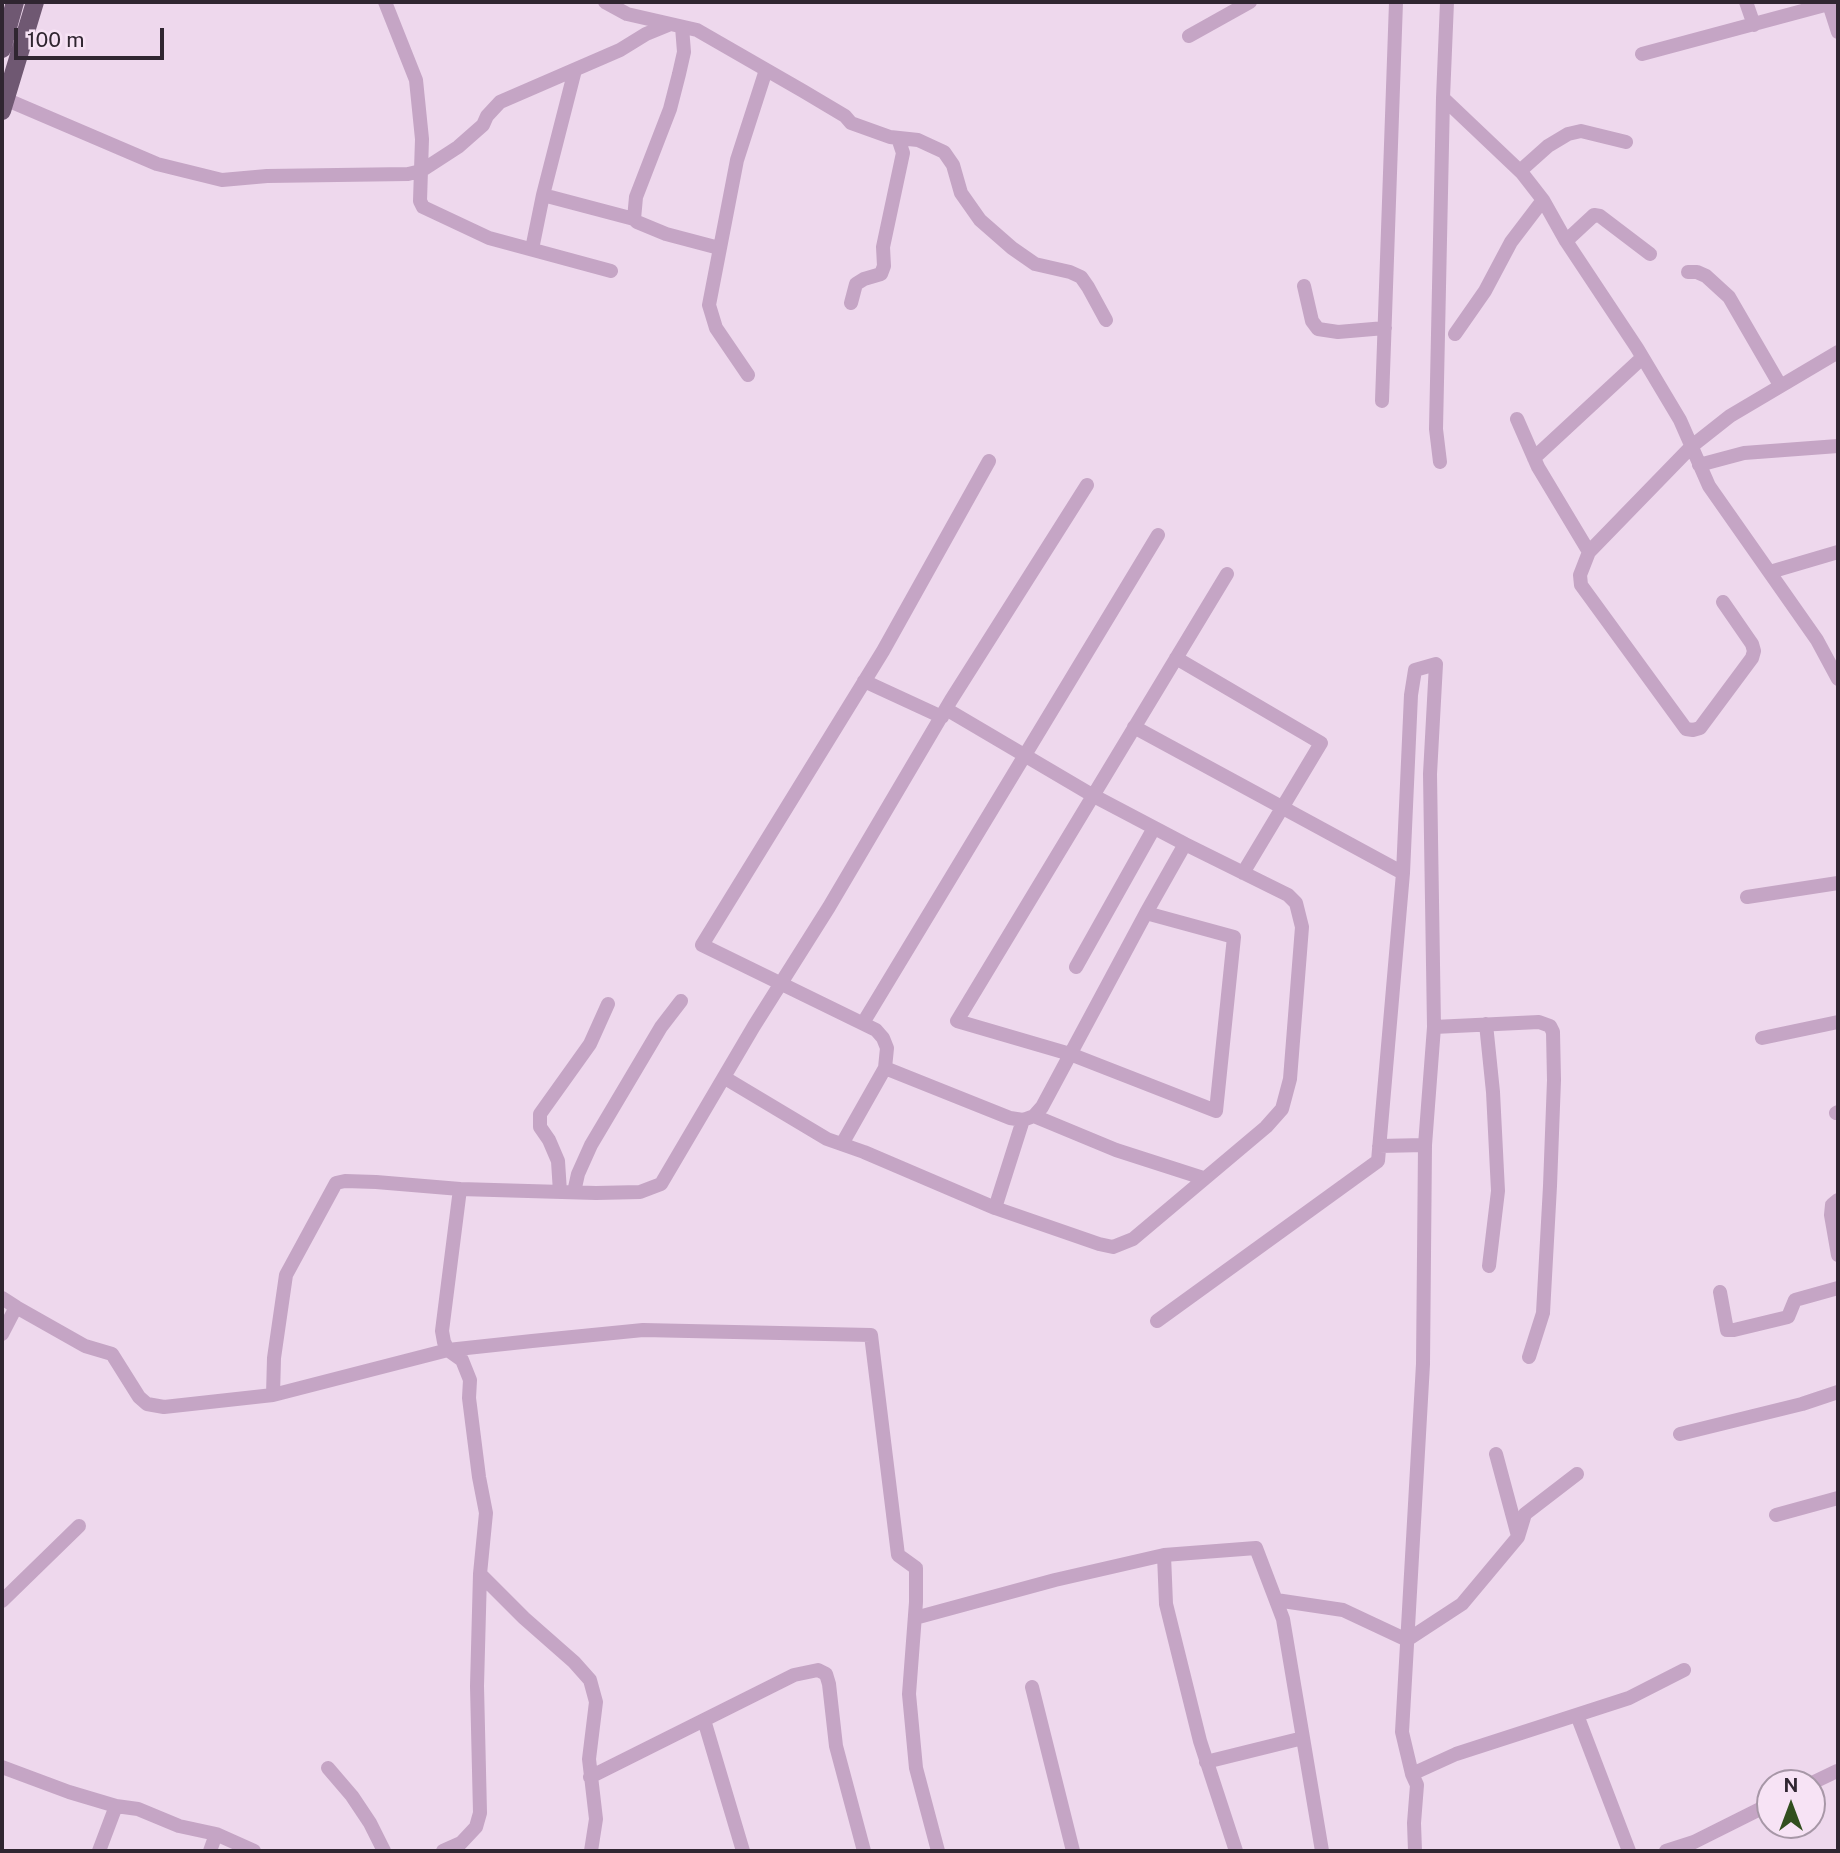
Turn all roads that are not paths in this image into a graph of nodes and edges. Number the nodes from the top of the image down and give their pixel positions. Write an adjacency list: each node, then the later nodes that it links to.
1 (15, 2): 15 (main road)
2 (35, 2): 20 (main road)
3 (385, 2): 22 (street)
4 (605, 2): 10 (street)
5 (1250, 2): 14 (street)
6 (1396, 2): 39 (street)
7 (1447, 2): 19 (street)
8 (1746, 2): 11 (street)
9 (1833, 3): 11 (street); 13 (street)
10 (628, 8): 12 (street)
11 (1754, 25): 16 (street)
12 (675, 26): 17 (street); 18 (street); 29 (street)
13 (1838, 32)
14 (1189, 36)
15 (2, 49)
16 (1642, 54)
17 (575, 71): 24 (street); 27 (street)
18 (766, 71): 21 (street); 31 (street)
19 (1443, 98): 26 (street); 51 (street)
20 (4, 105): 25 (street)
21 (898, 138): 37 (street); 38 (street)
22 (422, 139): 24 (street); 25 (street)
23 (1626, 142): 26 (street)
24 (442, 157): 25 (street)
25 (421, 171): 32 (street)
26 (1520, 171): 28 (street)
27 (543, 195): 29 (street); 32 (street)
28 (1543, 200): 30 (street); 40 (street)
29 (634, 219): 31 (street)
30 (1566, 241): 33 (street); 42 (street)
31 (719, 248): 43 (street)
32 (532, 249): 34 (street)
33 (1650, 254)
34 (611, 271)
35 (1688, 272): 44 (street)
36 (1304, 286): 39 (street)
37 (851, 303)
38 (1106, 320)
39 (1385, 328): 45 (street)
40 (1455, 334)
41 (1838, 352): 44 (street)
42 (1642, 358): 47 (street); 49 (street)
43 (748, 375)
44 (1780, 384): 47 (street)
45 (1382, 401)
46 (1517, 419): 49 (street)
47 (1692, 446): 52 (street); 55 (street)
48 (1838, 446): 52 (street)
49 (1534, 458): 55 (street)
50 (989, 461): 63 (street)
51 (1440, 462)
52 (1699, 465): 57 (street)
53 (1087, 485): 64 (street)
54 (1158, 535): 66 (street)
55 (1589, 552): 59 (street)
56 (1838, 552): 57 (street)
57 (1770, 572): 61 (street)
58 (1227, 574): 60 (street)
59 (1723, 603)
60 (1176, 658): 65 (street); 68 (street)
61 (1834, 659): 62 (street)
62 (1838, 679)
63 (864, 681): 64 (street); 77 (street)
64 (944, 713): 66 (street); 77 (street)
65 (1134, 727): 67 (street); 68 (street)
66 (1024, 755): 67 (street); 81 (street)
67 (1092, 795): 69 (street); 85 (street)
68 (1283, 807): 71 (street); 72 (street)
69 (1154, 828): 70 (street); 76 (street)
70 (1185, 845): 71 (street); 75 (street)
71 (1243, 873): 92 (street)
72 (1403, 873): 83 (street); 91 (street)
73 (1838, 883): 74 (street)
74 (1746, 897)
75 (1146, 913): 85 (street); 85 (street)
76 (1076, 967)
77 (782, 982): 81 (street); 87 (street)
78 (681, 1001): 94 (street)
79 (608, 1004): 94 (street)
80 (1838, 1021): 84 (street)
81 (863, 1023): 86 (street)
82 (1486, 1024): 83 (street); 98 (street); 106 (street)
83 (1434, 1027): 90 (street)
84 (1762, 1038)
85 (1070, 1054): 88 (street)
86 (885, 1068): 88 (street); 89 (street)
87 (725, 1078): 89 (street); 94 (street)
88 (1029, 1118): 92 (street); 96 (street)
89 (842, 1144): 96 (street)
90 (1425, 1145): 91 (street); 121 (street)
91 (1380, 1146): 103 (street)
92 (1203, 1178): 96 (street)
93 (460, 1189): 94 (street); 105 (street); 108 (street)
94 (567, 1192)
95 (1838, 1200): 97 (street)
96 (995, 1208)
97 (1838, 1255)
98 (1489, 1266)
99 (1838, 1288): 100 (street)
100 (1720, 1292)
101 (2, 1298): 102 (street)
102 (16, 1307): 104 (street); 108 (street)
103 (1157, 1321)
104 (2, 1334)
105 (448, 1350): 108 (street); 117 (street); 120 (street)
106 (1529, 1357)
107 (1838, 1392): 109 (street)
108 (273, 1395)
109 (1680, 1434)
110 (1496, 1454): 115 (street)
111 (1577, 1474): 115 (street)
112 (1838, 1499): 113 (street)
113 (1776, 1514)
114 (79, 1526): 119 (street)
115 (1518, 1537): 121 (street)
116 (1164, 1555): 118 (street); 120 (street); 127 (street)
117 (480, 1574): 131 (street); 139 (street)
118 (1276, 1600): 121 (street); 126 (street)
119 (2, 1601)
120 (915, 1618): 143 (street)
121 (1407, 1640): 130 (street)
122 (1684, 1670): 124 (street)
123 (1032, 1687): 144 (street)
124 (1577, 1715): 130 (street); 148 (street)
125 (704, 1720): 131 (street); 141 (street); 142 (street)
126 (1303, 1738): 127 (street); 146 (street)
127 (1206, 1762): 145 (street)
128 (2, 1767): 132 (street)
129 (328, 1768): 138 (street)
130 (1412, 1774): 147 (street)
131 (590, 1777): 140 (street)
132 (116, 1806): 134 (street); 135 (street)
133 (1756, 1811): 149 (street)
134 (216, 1834): 136 (street); 137 (street)
135 (99, 1851)
136 (210, 1851)
137 (254, 1851)
138 (384, 1851)
139 (443, 1851)
140 (591, 1851)
141 (743, 1851)
142 (864, 1851)
143 (938, 1851)
144 (1073, 1851)
145 (1236, 1851)
146 (1322, 1851)
147 (1416, 1851)
148 (1629, 1851)
149 (1666, 1851)

